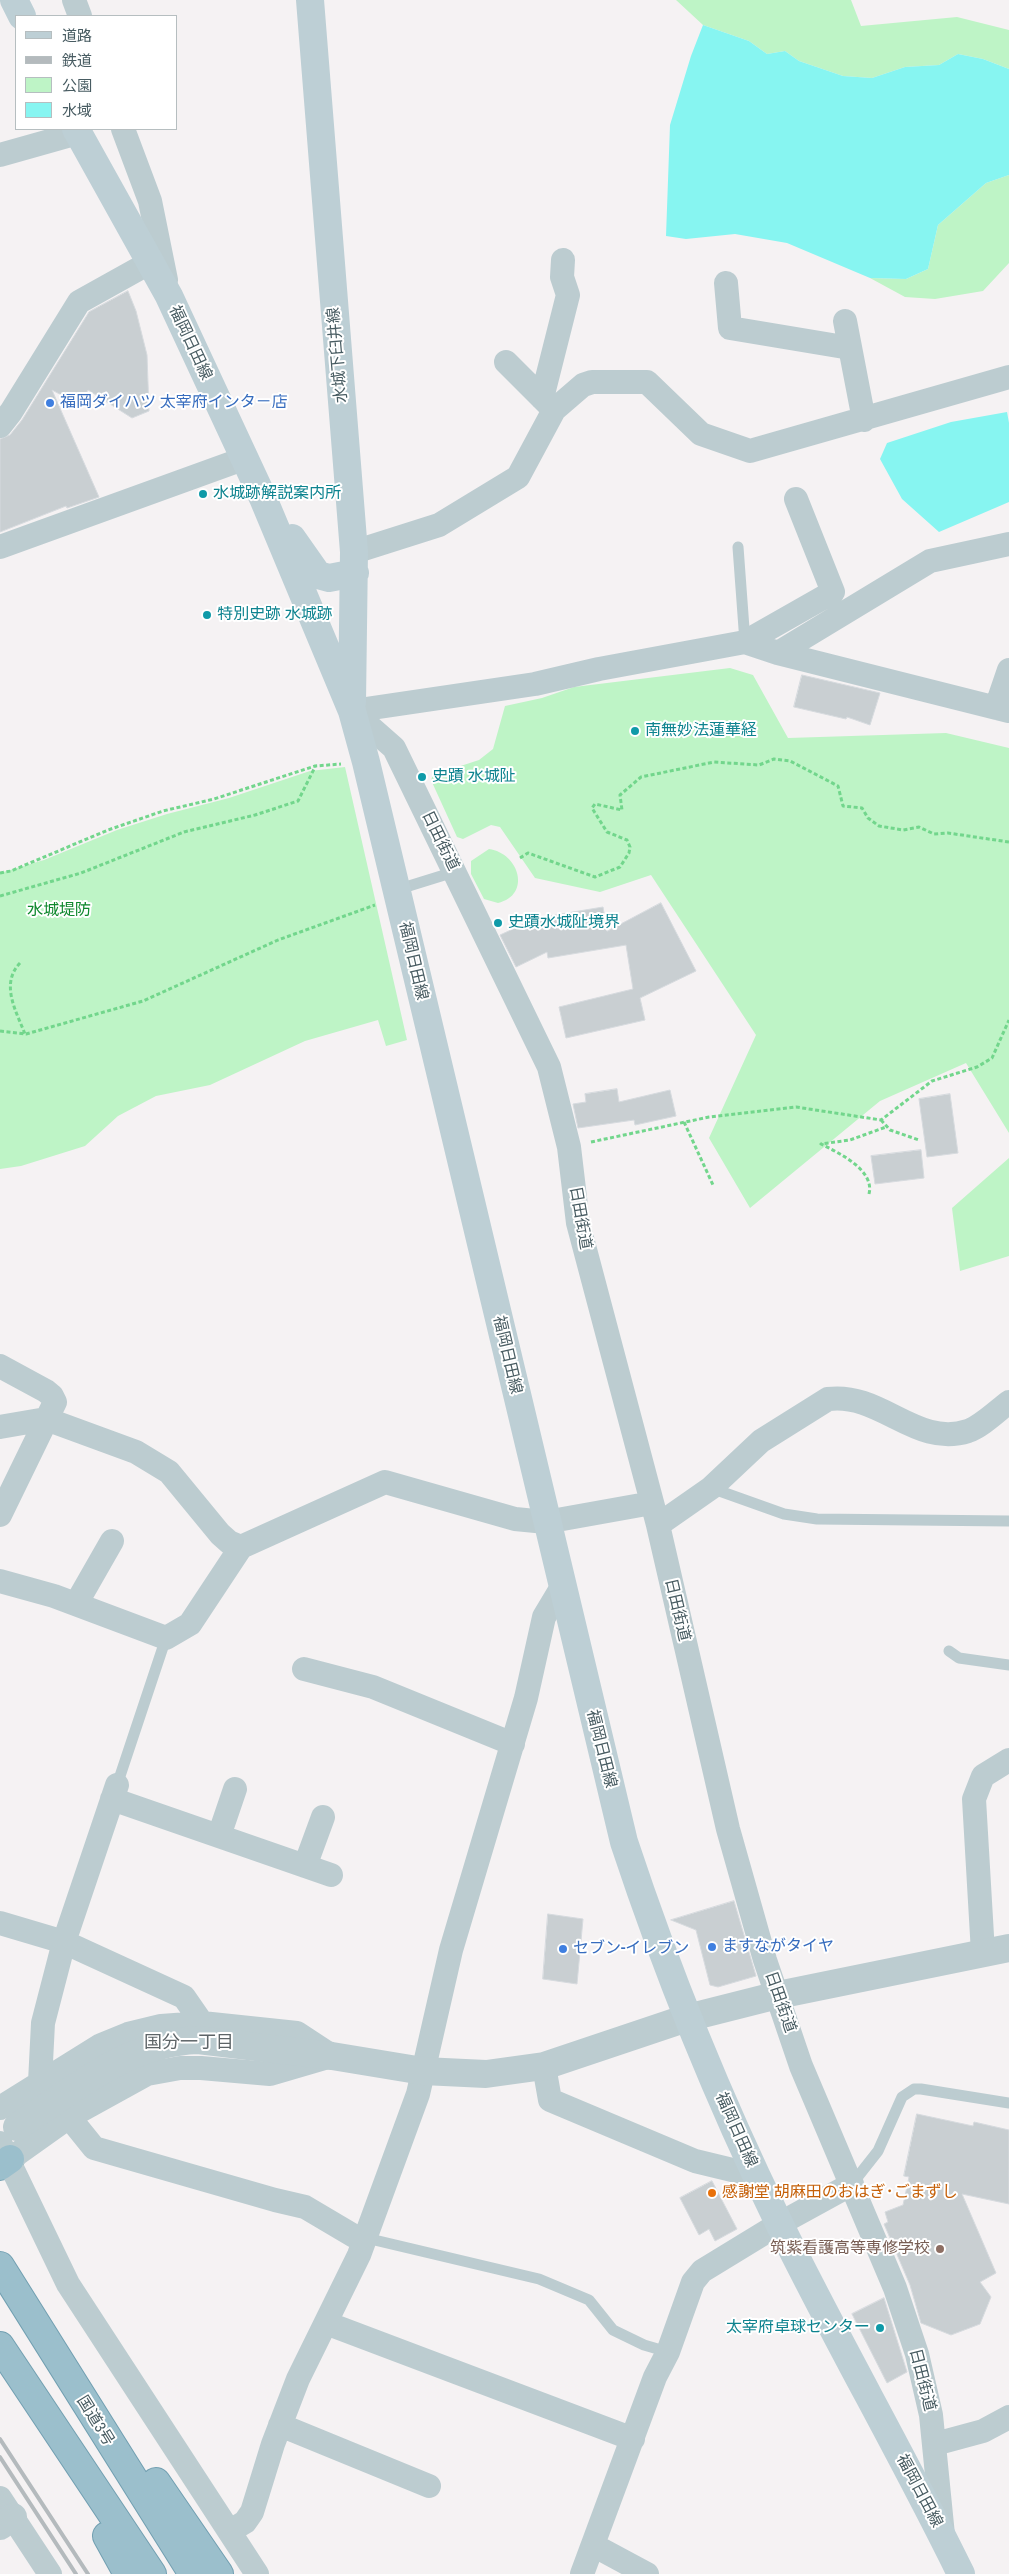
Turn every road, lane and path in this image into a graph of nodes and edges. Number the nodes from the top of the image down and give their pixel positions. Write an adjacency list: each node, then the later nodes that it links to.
1 (14, 0): 4 (main road)
2 (74, 0): 5 (street)
3 (310, 0): 26 (main road, 水城下臼井線)
4 (22, 15)
5 (80, 15)
6 (123, 130): 12 (street)
7 (77, 131): 8 (street); 10 (main road, 福岡日田線)
8 (0, 155)
9 (563, 260): 17 (street)
10 (149, 263): 12 (main road, 福岡日田線); 19 (street)
11 (726, 282): 14 (street)
12 (169, 296): 20 (main road, 福岡日田線)
13 (845, 321): 14 (street)
14 (850, 348): 18 (street)
15 (506, 362): 17 (street)
16 (1009, 378): 18 (street)
17 (548, 404): 18 (street); 26 (street)
18 (864, 420)
19 (0, 426)
20 (243, 458): 21 (main road, 福岡日田線); 24 (street)
21 (263, 498): 26 (main road); 31 (main road, 福岡日田線)
22 (796, 499): 27 (street)
23 (1009, 544): 28 (street)
24 (0, 547)
25 (738, 547): 27 (lane)
26 (355, 562): 31 (main road, 水城下臼井線)
27 (745, 642): 28 (street); 31 (street)
28 (778, 654): 30 (street)
29 (1009, 670): 30 (street)
30 (1002, 709)
31 (352, 711): 32 (main road, 福岡日田線); 36 (street, 日田街道)
32 (366, 762): 33 (path); 38 (main road, 福岡日田線)
33 (315, 766): 37 (path); 39 (path)
34 (1009, 842): 35 (path)
35 (520, 858)
36 (454, 872): 38 (lane); 48 (street, 日田街道)
37 (0, 873)
38 (397, 894): 43 (path); 59 (main road, 福岡日田線)
39 (0, 896)
40 (20, 963): 43 (path)
41 (1009, 1020): 44 (path)
42 (0, 1031): 43 (path)
43 (26, 1034)
44 (881, 1120): 45 (path); 46 (path)
45 (684, 1122): 48 (path); 49 (path)
46 (886, 1127): 47 (path); 50 (path)
47 (919, 1140)
48 (569, 1147): 56 (street, 日田街道)
49 (713, 1185)
50 (869, 1194)
51 (0, 1366): 53 (street)
52 (1009, 1402): 55 (street)
53 (46, 1418): 54 (street); 57 (street); 62 (street)
54 (0, 1427)
55 (711, 1488): 58 (lane); 60 (street)
56 (652, 1503): 59 (street); 60 (street, 日田街道)
57 (0, 1515)
58 (1009, 1521)
59 (546, 1522): 62 (street); 64 (main road, 福岡日田線)
60 (658, 1525): 82 (street, 日田街道)
61 (112, 1541): 65 (street)
62 (241, 1547): 66 (street)
63 (0, 1581): 65 (street)
64 (562, 1587): 70 (street); 83 (main road, 福岡日田線)
65 (76, 1604): 66 (street)
66 (166, 1638): 73 (lane)
67 (949, 1651): 68 (lane)
68 (1009, 1665)
69 (304, 1669): 70 (street)
70 (513, 1744): 87 (street)
71 (1009, 1760): 81 (street)
72 (235, 1789): 75 (street)
73 (114, 1792): 75 (street); 79 (street)
74 (323, 1817): 76 (street)
75 (219, 1836): 76 (street)
76 (305, 1866): 77 (street)
77 (331, 1875)
78 (0, 1923): 79 (street)
79 (64, 1942): 84 (street); 88 (street)
80 (1009, 1948): 81 (street)
81 (983, 1953): 82 (street)
82 (778, 1995): 83 (street); 93 (street, 日田街道)
83 (687, 2018): 86 (street); 92 (main road, 福岡日田線)
84 (202, 2023): 85 (street); 88 (street)
85 (332, 2056): 87 (street); 90 (street); 91 (street)
86 (544, 2066): 87 (street); 92 (street)
87 (424, 2071): 95 (street)
88 (40, 2082): 91 (street)
89 (1009, 2103): 93 (lane)
90 (70, 2117): 91 (street); 95 (street)
91 (5, 2141): 108 (street)
92 (757, 2176): 94 (main road, 福岡日田線)
93 (852, 2184): 94 (street); 105 (street, 日田街道)
94 (779, 2224): 100 (street); 109 (main road, 福岡日田線)
95 (366, 2238): 97 (street); 100 (lane)
96 (0, 2266): 99 (highway, 国道3号)
97 (326, 2323): 103 (street); 104 (street)
98 (0, 2346): 101 (highway)
99 (52, 2352): 114 (highway, 国道3号); 115 (highway)
100 (668, 2352): 104 (street)
101 (21, 2379): 112 (highway); 113 (highway)
102 (1009, 2417): 105 (street)
103 (280, 2425): 106 (street); 108 (street)
104 (633, 2439): 110 (street)
105 (935, 2444): 109 (street, 日田街道)
106 (429, 2486)
107 (4, 2514): 111 (street)
108 (230, 2531): 116 (street)
109 (944, 2538): 119 (main road, 福岡日田線)
110 (593, 2545): 117 (street); 118 (street)
111 (50, 2574)
112 (128, 2574)
113 (152, 2574)
114 (193, 2574)
115 (219, 2574)
116 (257, 2574)
117 (582, 2574)
118 (647, 2574)
119 (961, 2574)

